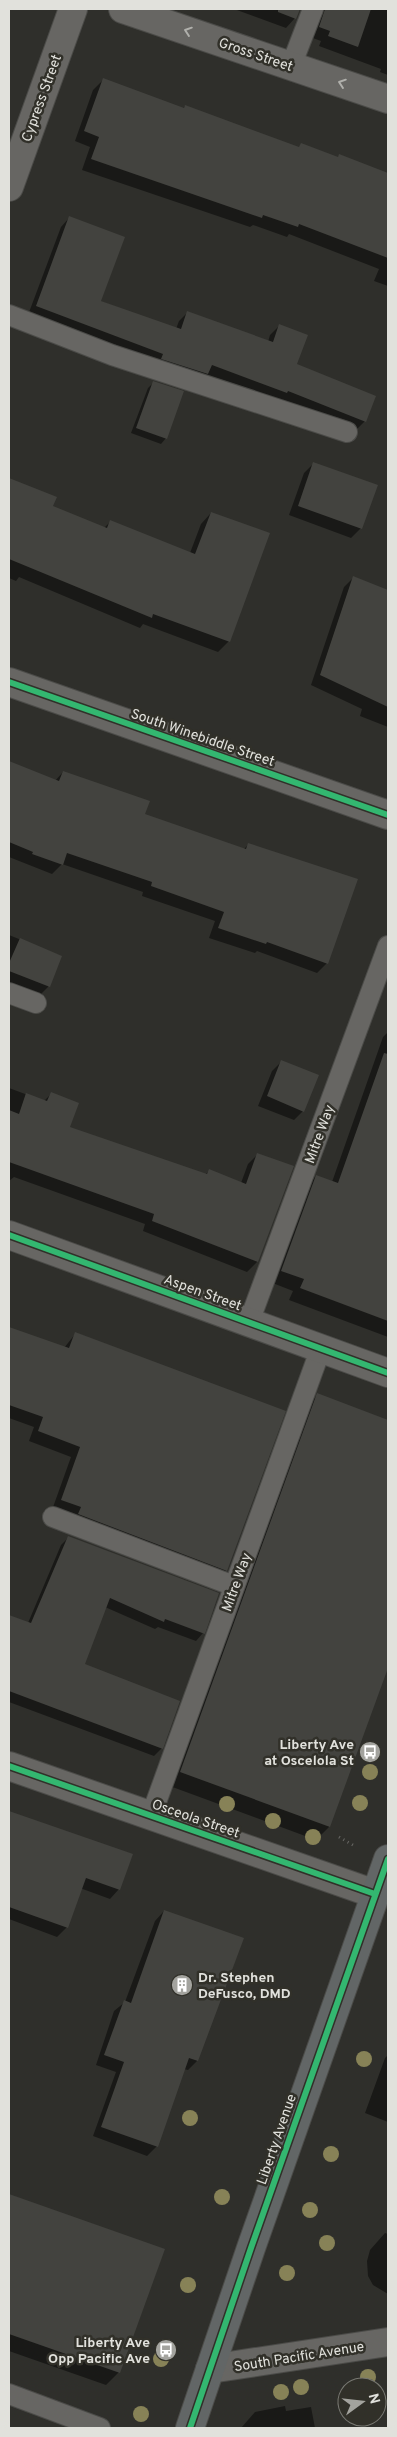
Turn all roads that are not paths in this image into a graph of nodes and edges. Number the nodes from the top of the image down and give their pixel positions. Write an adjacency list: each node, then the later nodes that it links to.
1 (73, 9): 6 (street, Cypress Street)
2 (124, 9): 4 (street, Gross Street, one-way to 2)
3 (313, 9): 4 (lane)
4 (292, 66): 5 (street, Gross Street, one-way to 4)
5 (388, 99)
6 (9, 187)
7 (9, 315): 8 (lane)
8 (347, 432)
9 (9, 682): 10 (street, South Winebiddle Street)
10 (388, 815)
11 (388, 946): 15 (lane, Mitre Way)
12 (9, 994): 13 (lane)
13 (36, 1003)
14 (9, 1234): 15 (street, Aspen Street)
15 (249, 1322): 16 (street, Aspen Street)
16 (321, 1348): 17 (street, Aspen Street); 19 (lane, Mitre Way)
17 (388, 1373)
18 (53, 1517): 19 (lane)
19 (234, 1586): 21 (lane, Mitre Way)
20 (9, 1766): 21 (street, Osceola Street)
21 (151, 1816): 23 (street, Osceola Street)
22 (388, 1859): 23 (main road, Liberty Avenue)
23 (375, 1894): 25 (main road, Liberty Avenue)
24 (388, 2342): 25 (street, South Pacific Avenue)
25 (210, 2369): 28 (main road, Liberty Avenue)
26 (9, 2394): 27 (lane)
27 (100, 2428)
28 (190, 2428)

